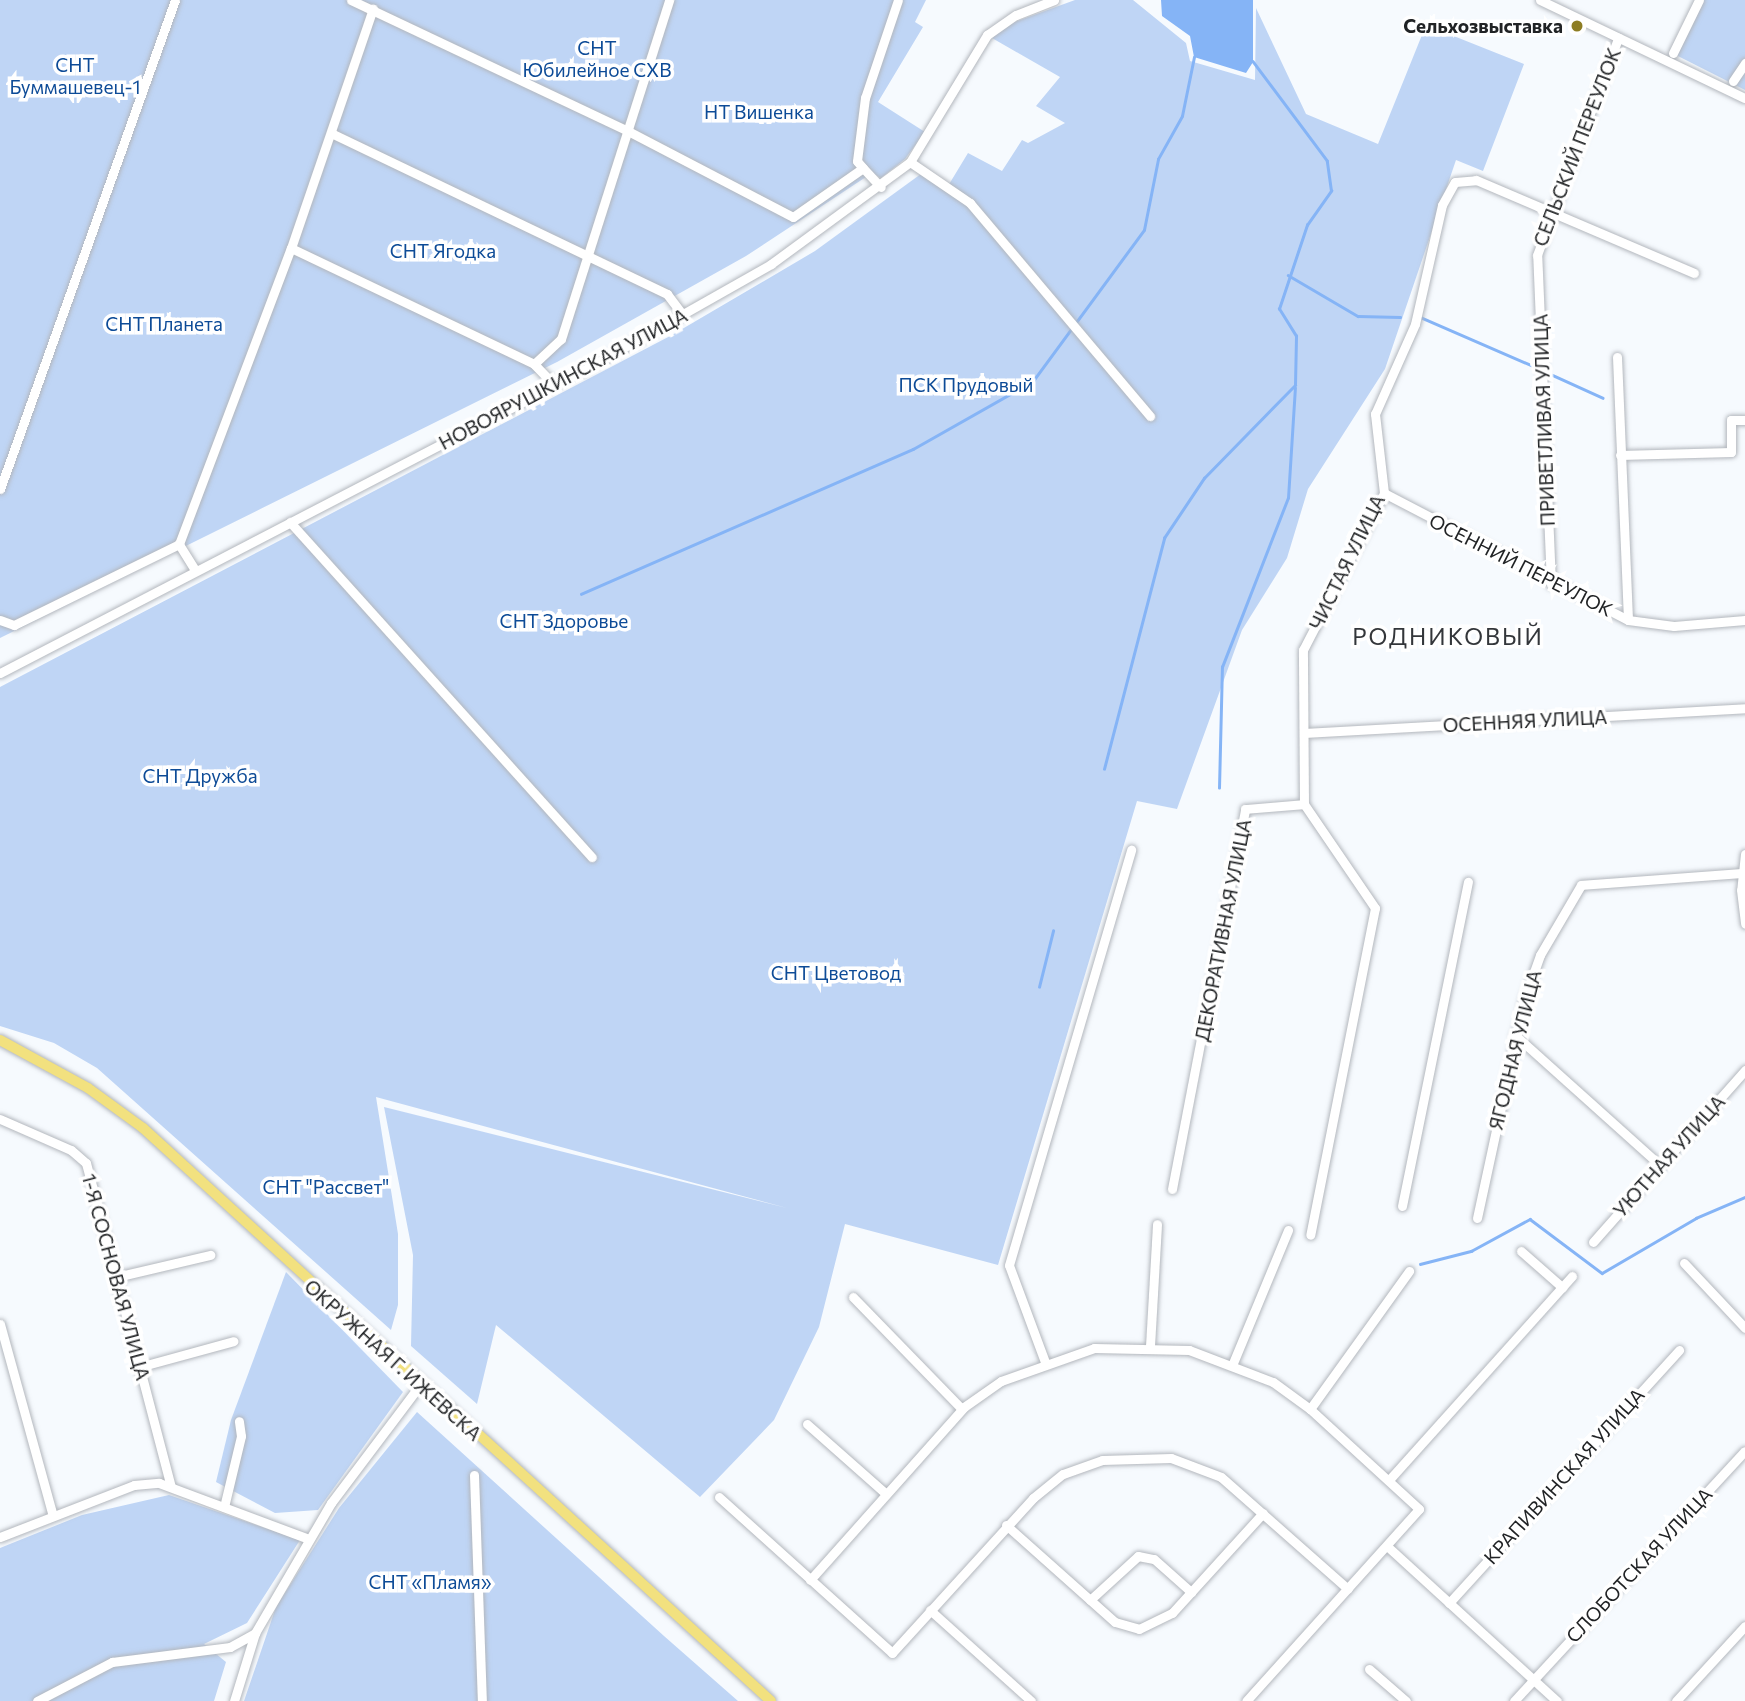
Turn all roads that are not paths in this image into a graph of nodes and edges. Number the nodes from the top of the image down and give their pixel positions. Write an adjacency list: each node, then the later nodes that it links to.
1 (175, 0): 31 (street)
2 (351, 0): 8 (street)
3 (669, 0): 14 (street)
4 (898, 0): 17 (street)
5 (1054, 0): 16 (street, НОВОЯРУШКИНСКАЯ УЛИЦА)
6 (1540, 0): 9 (street)
7 (1699, 0): 10 (street)
8 (373, 9): 14 (street); 15 (street)
9 (1618, 38): 13 (street); 19 (street, СЕЛЬСКИЙ ПЕРЕУЛОК)
10 (1673, 53)
11 (1745, 63): 12 (street)
12 (1733, 81)
13 (1745, 98)
14 (628, 131): 17 (street); 21 (street)
15 (331, 133): 20 (street); 21 (street)
16 (910, 162): 18 (street, НОВОЯРУШКИНСКАЯ УЛИЦА); 28 (street)
17 (863, 167): 18 (street)
18 (881, 187): 24 (street, НОВОЯРУШКИНСКАЯ УЛИЦА)
19 (1552, 212): 22 (street, СЕЛЬСКИЙ ПЕРЕУЛОК); 23 (street); 32 (street, ЧИСТАЯ УЛИЦА)
20 (291, 248): 26 (street); 34 (street)
21 (589, 255): 24 (street); 26 (street)
22 (1536, 255): 36 (street, ПРИВЕТЛИВАЯ УЛИЦА)
23 (1694, 273)
24 (683, 315): 27 (street, НОВОЯРУШКИНСКАЯ УЛИЦА)
25 (1617, 357): 30 (street)
26 (534, 364): 27 (street)
27 (554, 386): 33 (street, НОВОЯРУШКИНСКАЯ УЛИЦА)
28 (1150, 416)
29 (1745, 420): 30 (street)
30 (1620, 455): 38 (street)
31 (0, 489)
32 (1384, 493): 36 (street, ОСЕННИЙ ПЕРЕУЛОК); 42 (street, ЧИСТАЯ УЛИЦА)
33 (290, 522): 35 (street, НОВОЯРУШКИНСКАЯ УЛИЦА); 46 (street)
34 (179, 544): 35 (street); 37 (street)
35 (195, 570): 40 (street, НОВОЯРУШКИНСКАЯ УЛИЦА)
36 (1551, 584): 38 (street, ОСЕННИЙ ПЕРЕУЛОК)
37 (0, 620)
38 (1628, 620): 39 (street, ОСЕННИЙ ПЕРЕУЛОК)
39 (1745, 620)
40 (0, 673)
41 (1745, 708): 42 (street, ОСЕННЯЯ УЛИЦА)
42 (1304, 733): 43 (street, ЧИСТАЯ УЛИЦА)
43 (1304, 804): 55 (street, ДЕКОРАТИВНАЯ УЛИЦА); 60 (street)
44 (1131, 850): 75 (street)
45 (1745, 854): 47 (street)
46 (592, 857)
47 (1741, 873): 49 (street); 50 (street, ЯГОДНАЯ УЛИЦА)
48 (1468, 882): 56 (street)
49 (1745, 924)
50 (1515, 1035): 54 (street); 57 (street, ЯГОДНАЯ УЛИЦА)
51 (0, 1040): 78 (main road, ОКРУЖНАЯ Г. ИЖЕВСКА)
52 (1745, 1070): 54 (street, УЮТНАЯ УЛИЦА)
53 (0, 1119): 67 (street, 1-Я СОСНОВАЯ УЛИЦА)
54 (1660, 1165): 61 (street, УЮТНАЯ УЛИЦА)
55 (1171, 1189)
56 (1402, 1206)
57 (1477, 1218)
58 (1157, 1224): 73 (street)
59 (1288, 1230): 76 (street)
60 (1310, 1235)
61 (1593, 1241)
62 (1521, 1251): 68 (street)
63 (210, 1255): 67 (street)
64 (1684, 1263): 71 (street)
65 (1409, 1271): 80 (street)
66 (1572, 1276): 68 (street)
67 (116, 1277): 77 (street, 1-Я СОСНОВАЯ УЛИЦА)
68 (1562, 1287): 85 (street)
69 (853, 1297): 79 (street)
70 (0, 1324): 90 (street)
71 (1745, 1328)
72 (234, 1341): 77 (street)
73 (1150, 1346): 75 (street); 76 (street)
74 (1679, 1350): 100 (street, КРАПИВИНСКАЯ УЛИЦА)
75 (1045, 1362): 79 (street)
76 (1233, 1363): 80 (street)
77 (139, 1367): 86 (street, 1-Я СОСНОВАЯ УЛИЦА)
78 (420, 1385): 94 (street); 109 (main road, ОКРУЖНАЯ Г. ИЖЕВСКА)
79 (962, 1409): 87 (street)
80 (1310, 1409): 85 (street)
81 (239, 1421): 89 (street)
82 (807, 1424): 87 (street)
83 (1745, 1451): 105 (street, СЛОБОТСКАЯ УЛИЦА)
84 (474, 1475): 108 (street)
85 (1389, 1480): 95 (street)
86 (171, 1486): 89 (street); 90 (street)
87 (885, 1493): 96 (street)
88 (719, 1497): 96 (street)
89 (224, 1507): 94 (street)
90 (52, 1513): 93 (street)
91 (1263, 1513): 92 (street); 97 (street); 98 (street)
92 (1006, 1525): 99 (street); 101 (street)
93 (0, 1537)
94 (309, 1539): 103 (street)
95 (1387, 1546): 97 (street); 100 (street)
96 (810, 1580): 101 (street)
97 (1348, 1589): 111 (street)
98 (1191, 1592): 99 (street); 99 (street)
99 (1090, 1600)
100 (1449, 1603): 105 (street)
101 (930, 1610): 110 (street)
102 (1745, 1626): 115 (street)
103 (255, 1633): 106 (street); 107 (street)
104 (1369, 1669): 112 (street)
105 (1532, 1680): 113 (street, СЛОБОТСКАЯ УЛИЦА); 114 (street)
106 (37, 1701)
107 (234, 1701)
108 (482, 1701)
109 (771, 1701)
110 (1030, 1701)
111 (1246, 1701)
112 (1406, 1701)
113 (1514, 1701)
114 (1557, 1701)
115 (1676, 1701)

